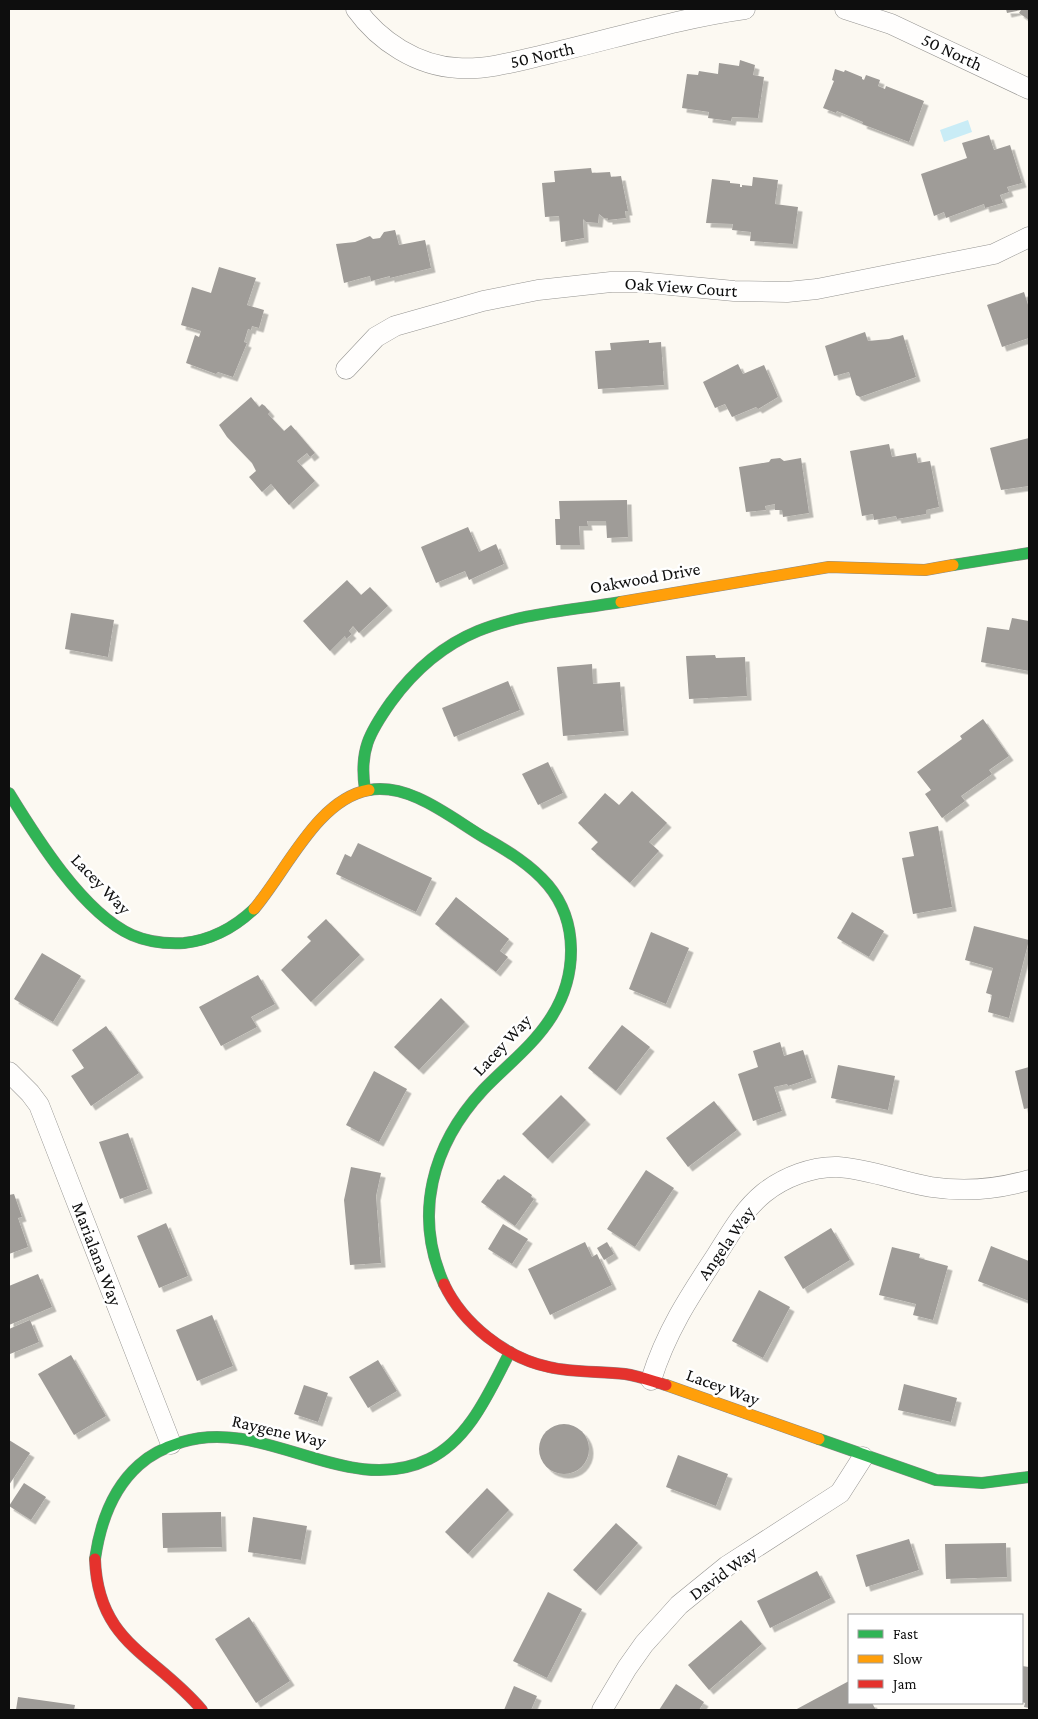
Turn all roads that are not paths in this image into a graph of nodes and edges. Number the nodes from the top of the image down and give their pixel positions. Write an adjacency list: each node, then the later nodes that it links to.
1 (356, 9): 2 (street, 50 North)
2 (745, 9)
3 (845, 9): 4 (street, 50 North)
4 (1029, 89)
5 (1029, 237): 6 (street, Oak View Court)
6 (346, 369)
7 (1029, 553): 8 (street, Oakwood Drive)
8 (366, 790): 9 (street, Lacey Way); 12 (street, Lacey Way)
9 (9, 793)
10 (9, 1072): 14 (street, Marialana Way)
11 (1029, 1180): 13 (street, Angela Way)
12 (510, 1352): 13 (street, Lacey Way); 14 (street, Raygene Way)
13 (651, 1380): 15 (street, Lacey Way)
14 (171, 1444): 17 (street, Raygene Way)
15 (864, 1456): 16 (street, Lacey Way); 18 (street, David Way)
16 (1029, 1477)
17 (202, 1710)
18 (602, 1710)

